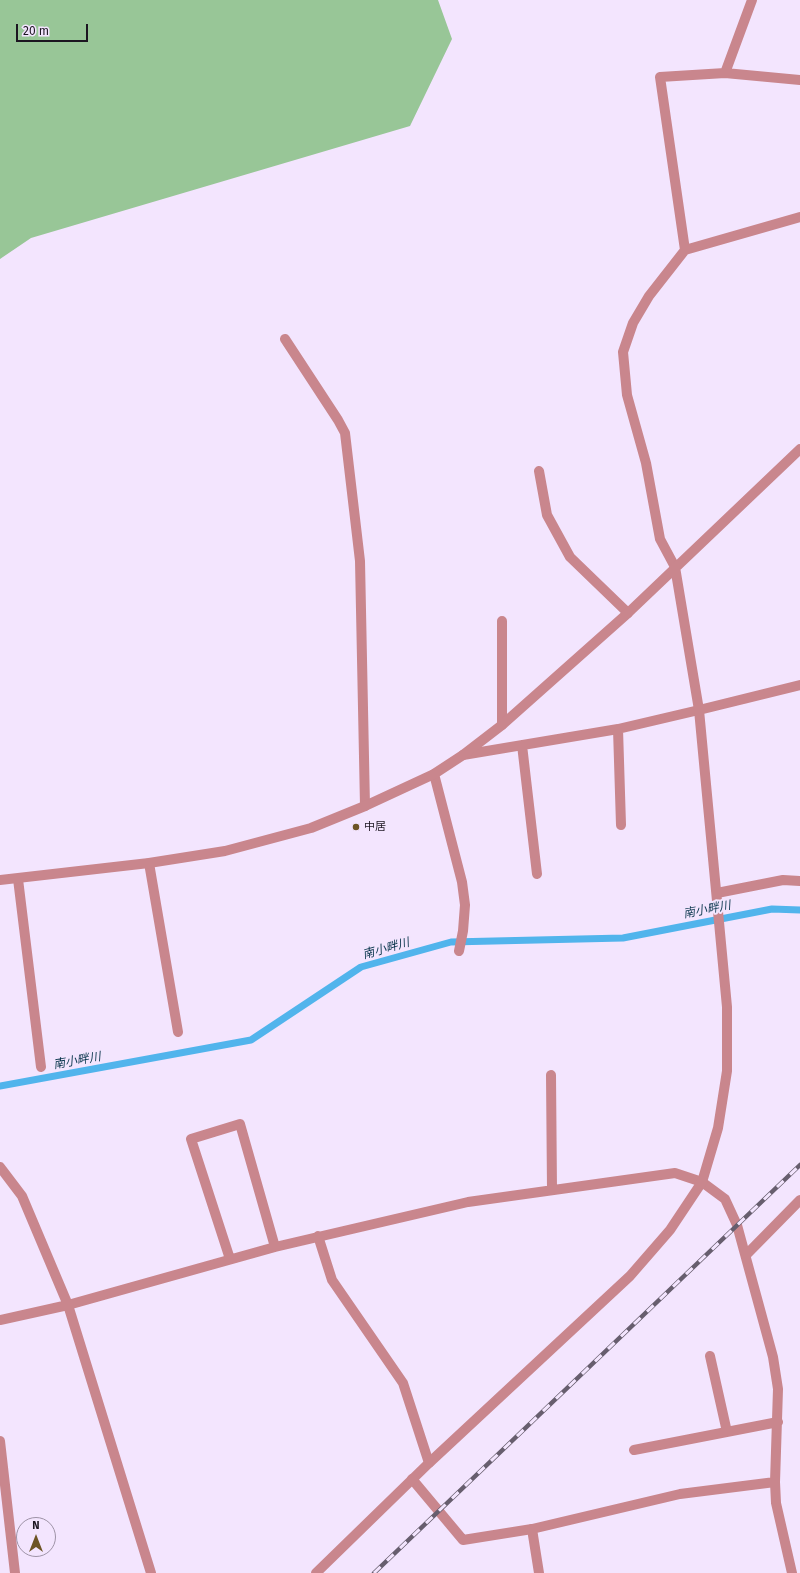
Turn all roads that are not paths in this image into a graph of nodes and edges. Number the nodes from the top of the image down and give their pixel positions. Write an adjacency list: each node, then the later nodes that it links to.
1 (752, 0): 2 (street)
2 (725, 73): 3 (street); 5 (street)
3 (800, 80)
4 (800, 217): 5 (street)
5 (685, 250): 9 (street)
6 (286, 339): 19 (street)
7 (800, 449): 9 (street)
8 (538, 471): 10 (street)
9 (674, 567): 10 (street); 13 (street)
10 (628, 613): 14 (street)
11 (502, 621): 14 (street)
12 (800, 685): 13 (street)
13 (699, 710): 15 (street); 26 (street)
14 (502, 725): 17 (street)
15 (618, 728): 16 (street); 20 (street)
16 (522, 745): 17 (street); 22 (street)
17 (463, 755): 18 (street)
18 (434, 774): 19 (street); 27 (street)
19 (366, 806): 21 (street)
20 (622, 825)
21 (150, 863): 23 (street); 28 (street)
22 (537, 874)
23 (18, 879): 24 (street); 29 (street)
24 (0, 880)
25 (800, 881): 26 (street)
26 (717, 893): 32 (street)
27 (458, 951)
28 (178, 1032)
29 (40, 1067)
30 (551, 1075): 33 (street)
31 (0, 1167): 39 (street)
32 (702, 1182): 33 (street); 37 (street); 46 (street)
33 (552, 1190): 35 (street)
34 (800, 1200): 37 (street)
35 (318, 1236): 36 (street); 46 (street)
36 (275, 1247): 38 (street); 38 (street)
37 (746, 1255): 42 (street)
38 (230, 1259): 39 (street)
39 (68, 1305): 40 (street); 51 (street)
40 (0, 1320)
41 (710, 1356): 43 (street)
42 (778, 1422): 43 (street); 48 (street)
43 (727, 1432): 45 (street)
44 (0, 1441): 50 (street)
45 (634, 1450)
46 (429, 1463): 47 (street)
47 (412, 1479): 49 (street); 52 (street)
48 (775, 1482): 49 (street); 54 (street)
49 (532, 1529): 53 (street)
50 (15, 1573)
51 (151, 1573)
52 (316, 1573)
53 (538, 1573)
54 (792, 1573)

